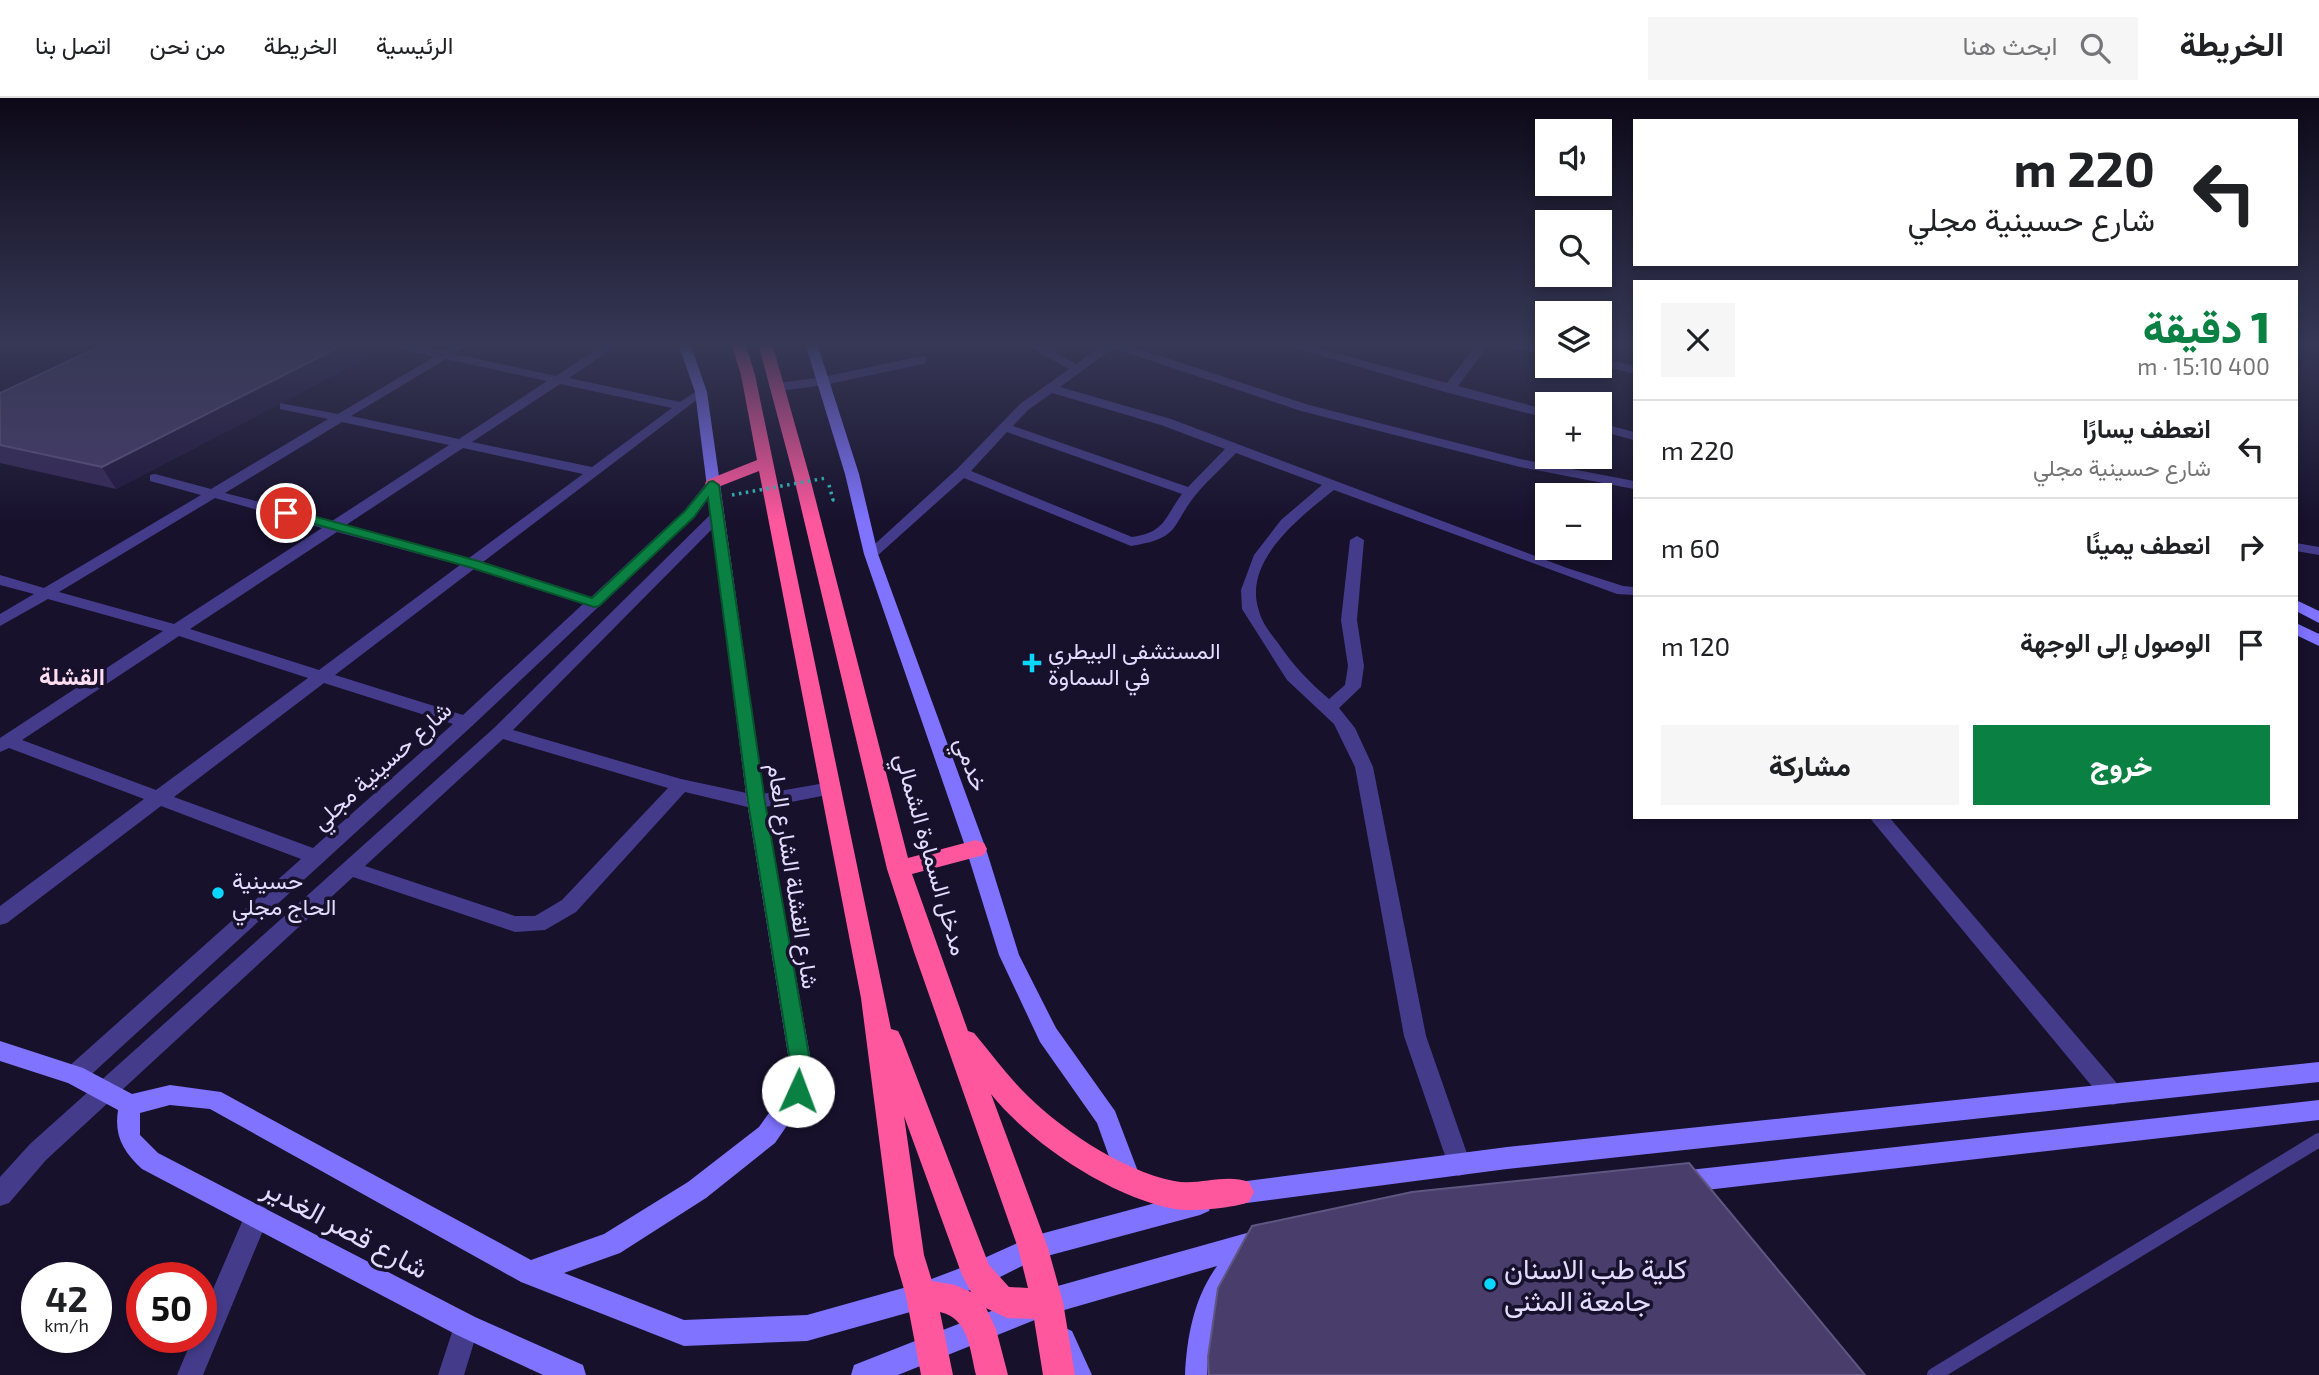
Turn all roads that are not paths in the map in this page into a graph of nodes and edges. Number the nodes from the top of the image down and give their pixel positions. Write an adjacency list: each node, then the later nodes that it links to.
1 (365, 403): 16 (street)
2 (524, 403): 20 (street)
3 (666, 403): 14 (street)
4 (686, 403): 14 (street)
5 (702, 403): 26 (main road, شارع القشلة الشارع العام)
6 (753, 403): 22 (highway)
7 (783, 403): 61 (highway, مدخل السماوة الشمالي)
8 (831, 403): 36 (main road, خدمي)
9 (1030, 403): 17 (street)
10 (1100, 403): 21 (street)
11 (1289, 403): 27 (street)
12 (1502, 403): 15 (street)
13 (284, 406): 16 (street)
14 (681, 406): 23 (street)
15 (1535, 411)
16 (340, 417): 20 (street); 30 (street)
17 (1004, 428): 24 (street); 29 (street)
18 (1612, 430): 19 (street)
19 (1633, 436)
20 (461, 443): 23 (street); 32 (street)
21 (1235, 447): 28 (street); 29 (street)
22 (765, 463): 26 (highway); 54 (highway)
23 (595, 472): 37 (street)
24 (962, 472): 29 (street); 36 (street)
25 (155, 478): 30 (street)
26 (713, 485): 31 (main road, شارع القشلة الشارع العام); 41 (street, شارع حسينية مجلي)
27 (1633, 485)
28 (1330, 486): 39 (street); 49 (street)
29 (1190, 492)
30 (212, 493): 32 (street); 40 (street)
31 (717, 516): 51 (street); 56 (main road, شارع القشلة الشارع العام)
32 (336, 526): 37 (street); 46 (street)
33 (1357, 540): 49 (street)
34 (2298, 547): 35 (street)
35 (2319, 551)
36 (871, 554): 58 (main road, خدمي)
37 (473, 564): 41 (street); 48 (street)
38 (0, 580): 40 (street)
39 (1633, 591)
40 (47, 592): 44 (street); 46 (street)
41 (594, 603): 50 (street, شارع حسينية مجلي)
42 (2306, 608): 43 (main road)
43 (2319, 618)
44 (0, 621)
45 (2298, 629): 47 (main road)
46 (176, 630): 48 (street); 52 (street)
47 (2319, 641)
48 (323, 677): 50 (street); 55 (street)
49 (1329, 707): 73 (street)
50 (466, 722): 59 (street, شارع حسينية مجلي)
51 (500, 732): 53 (street); 60 (street)
52 (4, 744): 55 (street)
53 (681, 785): 56 (street); 60 (street)
54 (831, 788): 56 (street); 64 (highway)
55 (155, 799): 59 (street); 62 (street)
56 (756, 802): 82 (main road, شارع القشلة الشارع العام)
57 (1880, 819): 69 (street)
58 (976, 849): 61 (highway); 74 (main road, خدمي)
59 (316, 857): 67 (street, شارع حسينية مجلي)
60 (351, 869): 68 (street)
61 (899, 869): 63 (highway, مدخل السماوة الشمالي)
62 (0, 917)
63 (926, 952): 74 (highway); 81 (highway, مدخل السماوة الشمالي)
64 (874, 998): 83 (highway); 84 (highway)
65 (0, 1051): 67 (main road)
66 (2319, 1072): 69 (main road)
67 (75, 1075): 68 (main road)
68 (104, 1091): 70 (main road); 77 (street)
69 (2113, 1095): 73 (main road)
70 (130, 1105): 78 (main road, شارع قصر الغدير); 82 (main road)
71 (2319, 1110): 75 (main road)
72 (2319, 1140): 97 (lane)
73 (1459, 1164): 76 (main road)
74 (1130, 1182): 76 (highway)
75 (1656, 1185)
76 (1239, 1192): 81 (main road)
77 (0, 1195)
78 (257, 1216): 86 (main road, شارع قصر الغدير); 89 (street)
79 (1287, 1236): 80 (main road)
80 (1262, 1241): 85 (main road); 96 (main road)
81 (1033, 1248): 83 (main road); 85 (highway, مدخل السماوة الشمالي)
82 (530, 1273): 84 (main road)
83 (977, 1275): 84 (main road); 85 (highway)
84 (921, 1296): 87 (highway); 88 (highway)
85 (1047, 1302): 87 (main road); 94 (highway, مدخل السماوة الشمالي); 95 (main road)
86 (466, 1326): 90 (street); 91 (main road, شارع قصر الغدير)
87 (980, 1328): 88 (main road); 93 (highway)
88 (934, 1360): 92 (main road)
89 (190, 1375)
90 (451, 1375)
91 (573, 1375)
92 (864, 1375)
93 (992, 1375)
94 (1059, 1375)
95 (1079, 1375)
96 (1198, 1375)
97 (1934, 1375)

